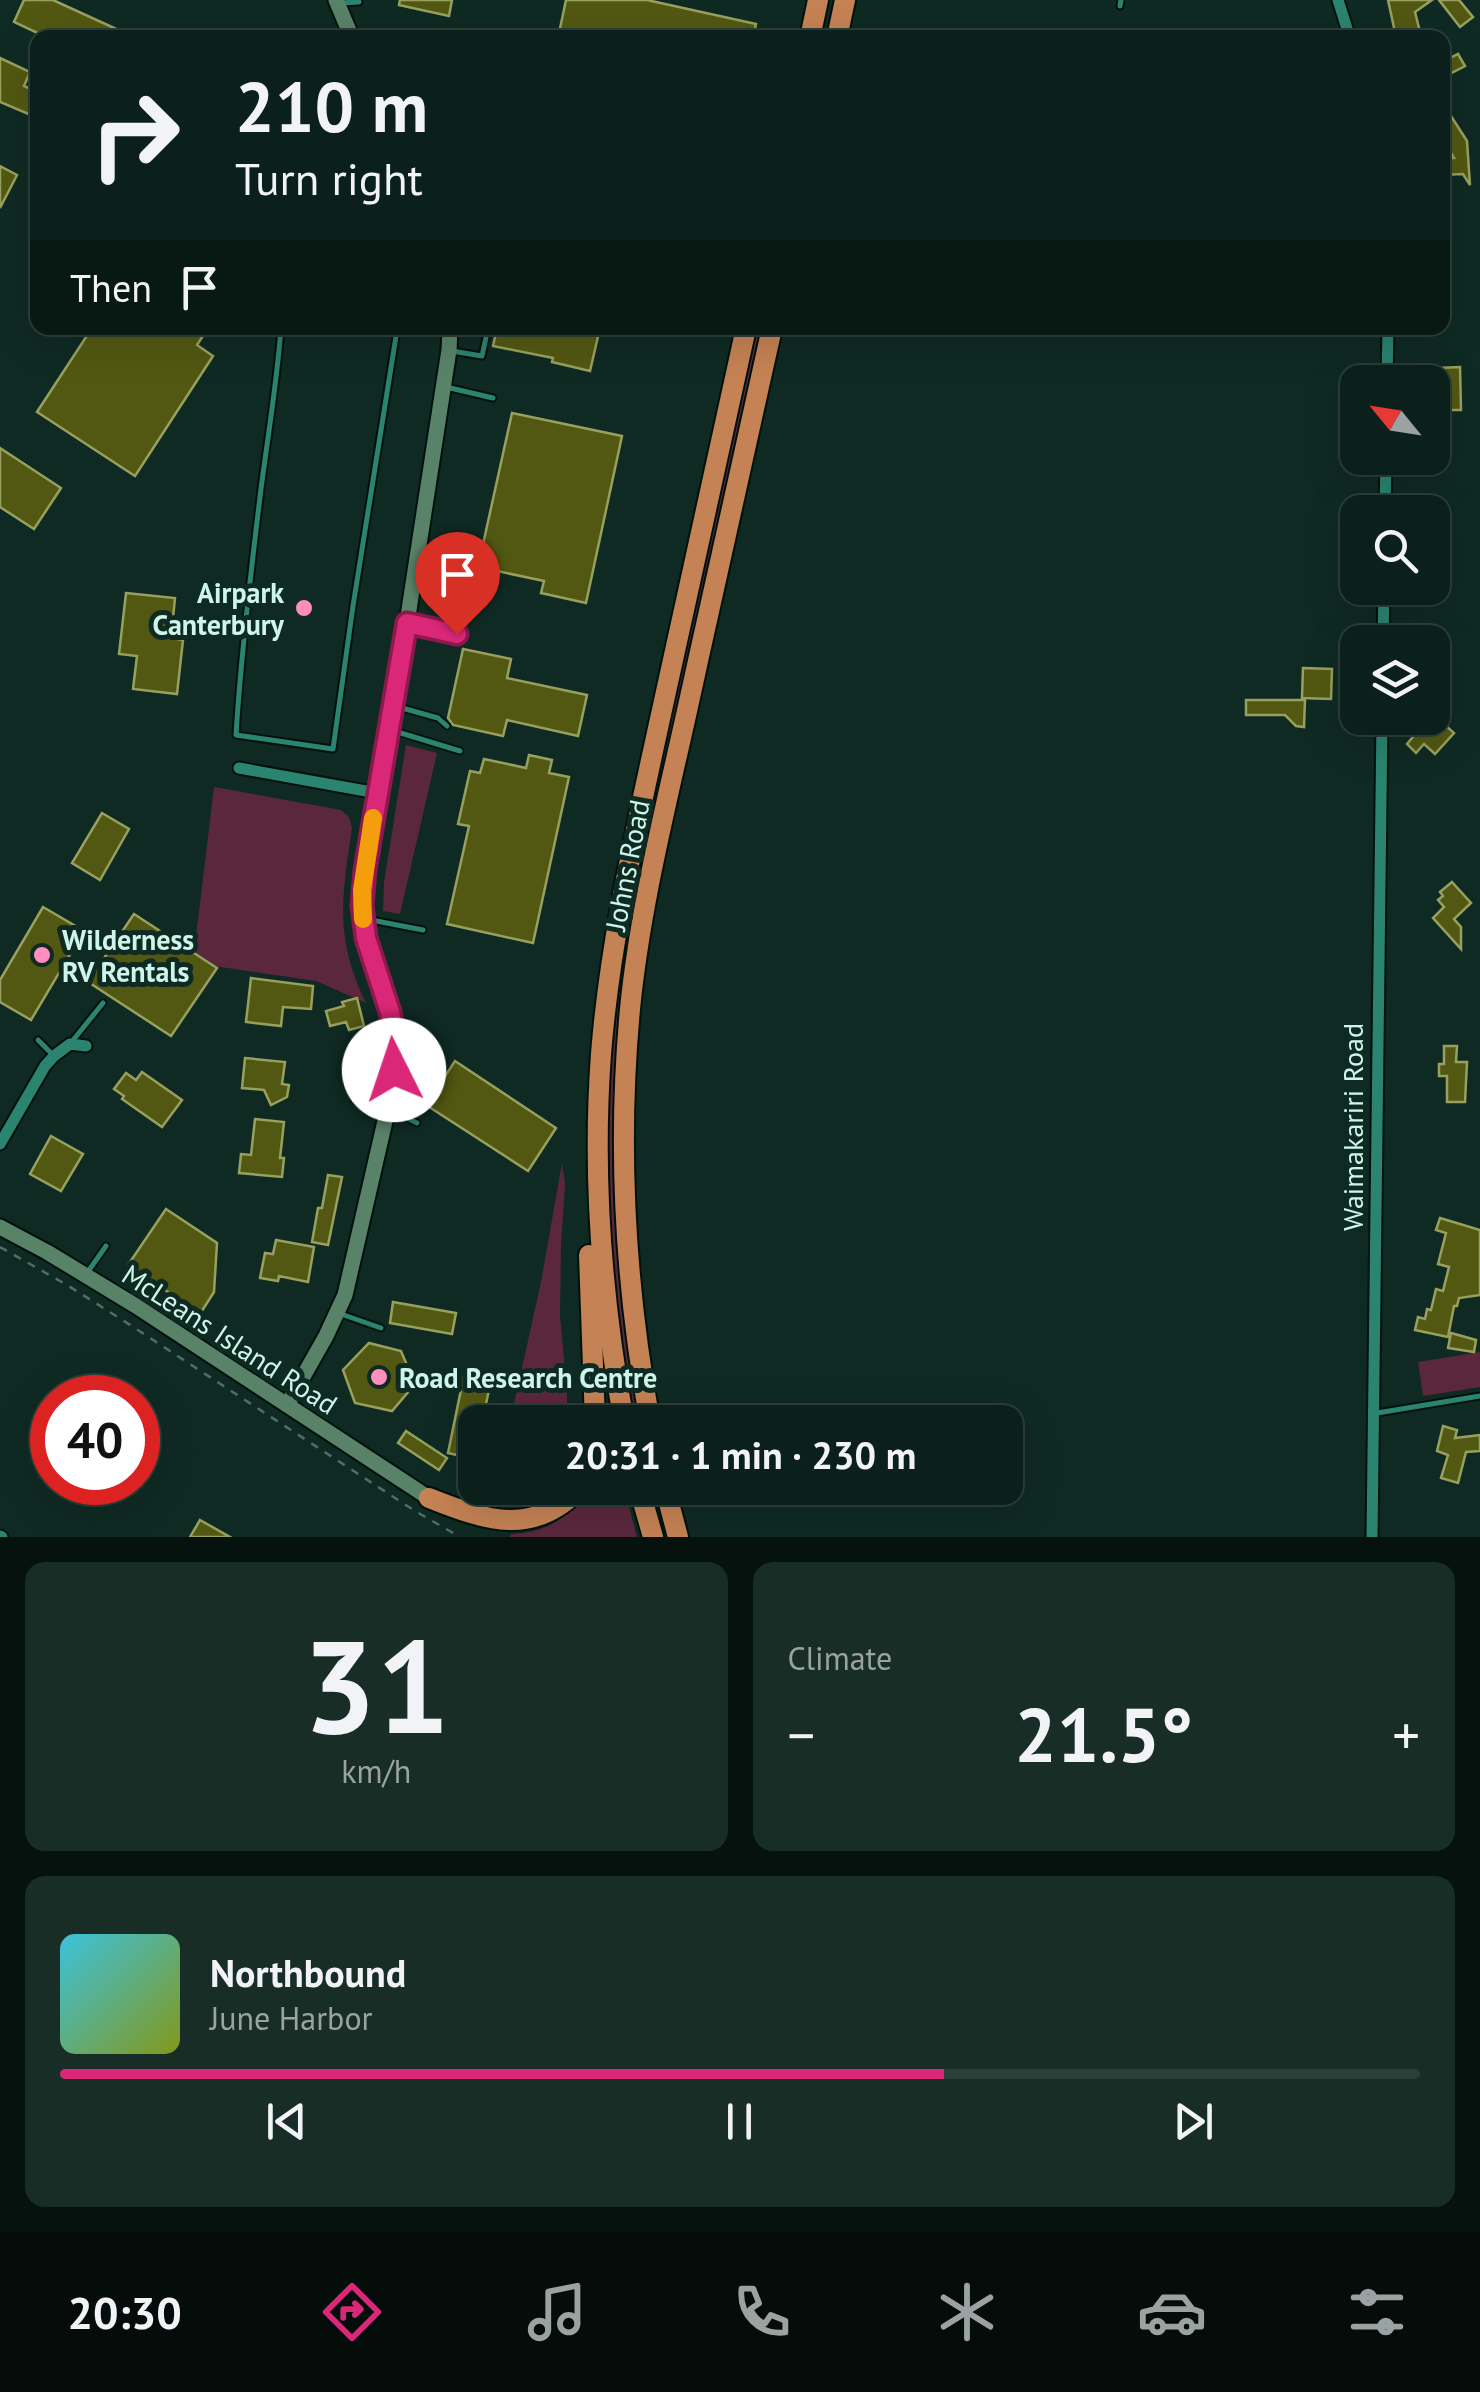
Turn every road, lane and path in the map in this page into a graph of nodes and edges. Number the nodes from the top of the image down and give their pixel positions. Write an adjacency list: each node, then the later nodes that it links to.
1 (818, 0): 7 (highway)
2 (845, 0): 8 (highway)
3 (1338, 0): 9 (street)
4 (336, 2): 5 (lane); 6 (street)
5 (359, 2)
6 (348, 30)
7 (812, 30)
8 (839, 30)
9 (1347, 30)
10 (280, 335): 11 (lane)
11 (396, 335)
12 (450, 335): 17 (street)
13 (486, 335): 17 (lane)
14 (744, 335): 32 (highway, Johns Road)
15 (770, 335): 56 (highway, Johns Road)
16 (1388, 335): 18 (street)
17 (449, 350): 19 (street)
18 (1387, 365)
19 (444, 386): 20 (lane); 21 (street)
20 (493, 398)
21 (415, 572): 22 (lane); 23 (street)
22 (456, 580)
23 (407, 623): 24 (lane); 25 (street)
24 (457, 634)
25 (392, 705): 26 (lane); 27 (street)
26 (446, 726)
27 (388, 729): 29 (lane); 31 (street)
28 (1382, 735): 57 (street, Waimakariri Road)
29 (460, 750)
30 (239, 768): 31 (street)
31 (378, 793): 33 (street)
32 (625, 880): 54 (highway); 55 (highway, Johns Road)
33 (363, 918): 34 (lane); 39 (street)
34 (423, 930)
35 (103, 1003): 38 (lane)
36 (38, 1040): 41 (lane)
37 (424, 1043): 39 (lane)
38 (70, 1044): 40 (street); 41 (street)
39 (395, 1044): 42 (street)
40 (86, 1046)
41 (54, 1056): 43 (street)
42 (388, 1108): 44 (lane); 50 (street)
43 (5, 1123): 45 (street)
44 (417, 1123)
45 (0, 1144)
46 (0, 1227): 49 (street, McLeans Island Road)
47 (106, 1246): 49 (lane)
48 (0, 1247): 62 (path)
49 (86, 1275): 53 (street, McLeans Island Road)
50 (338, 1312): 51 (lane); 53 (street)
51 (381, 1328)
52 (1480, 1396): 57 (lane)
53 (286, 1405): 58 (street, McLeans Island Road)
54 (594, 1405)
55 (622, 1405)
56 (647, 1405)
57 (1374, 1413): 66 (street, Waimakariri Road)
58 (429, 1498): 59 (highway); 63 (highway)
59 (563, 1505)
60 (644, 1505): 64 (highway)
61 (670, 1505): 65 (highway)
62 (460, 1537)
63 (486, 1537)
64 (652, 1537)
65 (678, 1537)
66 (1372, 1537)

